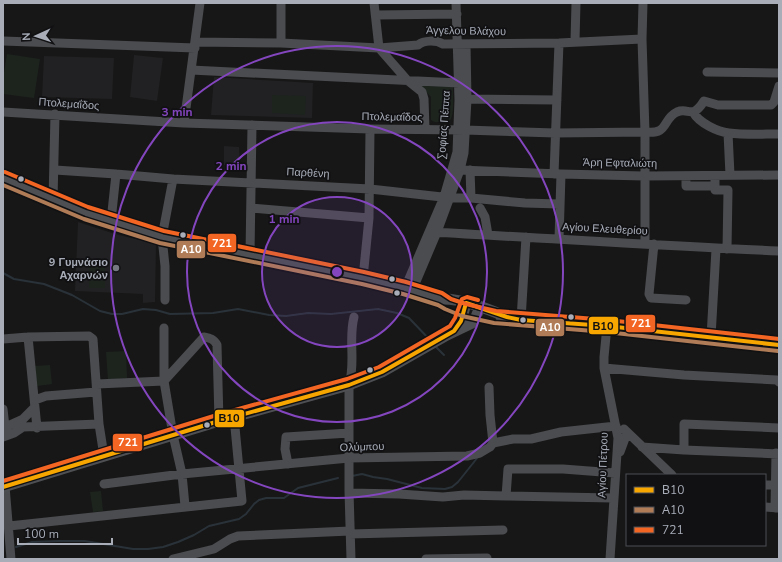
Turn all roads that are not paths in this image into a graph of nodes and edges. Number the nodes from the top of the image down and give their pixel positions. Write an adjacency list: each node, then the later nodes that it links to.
1 (200, 3): 15 (street)
2 (280, 3): 12 (street)
3 (374, 3): 8 (street)
4 (456, 3): 7 (street, Σοφίας Πέππα)
5 (576, 3): 11 (street)
6 (643, 3): 9 (street)
7 (457, 14): 8 (street); 14 (street, Σοφίας Πέππα)
8 (376, 15): 16 (street)
9 (642, 39): 11 (street, Άγγελου Βλάχου); 33 (street)
10 (3, 41): 15 (street, Άγγελου Βλάχου)
11 (575, 41): 13 (street, Άγγελου Βλάχου)
12 (281, 43): 15 (street, Άγγελου Βλάχου); 16 (street, Άγγελου Βλάχου)
13 (559, 43): 14 (street, Άγγελου Βλάχου); 24 (street)
14 (462, 44): 16 (street, Άγγελου Βλάχου); 21 (street, Σοφίας Πέππα); 23 (street, Σοφίας Πέππα)
15 (195, 45): 17 (street)
16 (379, 48): 20 (street)
17 (191, 70): 20 (street); 28 (street)
18 (707, 72): 19 (street)
19 (779, 73)
20 (407, 80): 21 (street); 31 (street)
21 (459, 83): 32 (street, Σοφίας Πέππα)
22 (779, 86): 26 (street, Πτολεμαΐδος)
23 (467, 99): 24 (street); 32 (street, Σοφίας Πέππα)
24 (557, 100): 34 (street)
25 (3, 112): 27 (street, Πτολεμαΐδος)
26 (693, 112): 33 (street, Πτολεμαΐδος); 35 (street)
27 (55, 114): 28 (street, Πτολεμαΐδος); 37 (street)
28 (184, 123): 29 (street, Πτολεμαΐδος)
29 (252, 125): 30 (street, Πτολεμαΐδος); 47 (street)
30 (370, 129): 31 (street, Πτολεμαΐδος); 48 (street)
31 (425, 129): 32 (street, Πτολεμαΐδος)
32 (462, 130): 34 (street, Πτολεμαΐδος); 38 (street, Σοφίας Πέππα); 49 (street, Σοφίας Πέππα)
33 (645, 132): 34 (street, Πτολεμαΐδος); 43 (street)
34 (555, 133): 40 (street)
35 (728, 133): 36 (street); 41 (street)
36 (779, 134)
37 (55, 170): 39 (street, Παρθένη); 51 (street)
38 (465, 170): 40 (street, Άρη Εφταλιώτη); 49 (street, Σοφίας Πέππα); 50 (street)
39 (116, 174): 45 (street, Παρθένη); 56 (street)
40 (557, 174): 43 (street, Άρη Εφταλιώτη); 52 (street)
41 (730, 175): 42 (street); 46 (street)
42 (779, 175)
43 (644, 176): 46 (street, Άρη Εφταλιώτη); 62 (street)
44 (3, 178): 51 (main road)
45 (173, 179): 47 (street, Παρθένη); 59 (street)
46 (715, 181): 64 (street)
47 (251, 182): 48 (street, Παρθένη); 53 (street)
48 (370, 189): 49 (street, Παρθένη); 55 (street)
49 (447, 198): 50 (street, Παρθένη); 57 (street, Σοφίας Πέππα)
50 (471, 198): 52 (street, Παρθένη)
51 (54, 200): 56 (main road)
52 (559, 204): 61 (street)
53 (251, 208): 55 (street); 66 (street)
54 (480, 208): 58 (street)
55 (369, 218): 67 (street)
56 (111, 221): 59 (main road)
57 (434, 232): 58 (street, Αγίου Ελευθερίου); 68 (street, Σοφίας Πέππα)
58 (488, 235): 60 (street, Αγίου Ελευθερίου)
59 (162, 237): 66 (main road); 69 (street)
60 (526, 237): 61 (street, Αγίου Ελευθερίου); 74 (street)
61 (559, 239): 62 (street, Αγίου Ελευθερίου)
62 (649, 244): 63 (street, Αγίου Ελευθερίου); 70 (street)
63 (716, 249): 64 (street, Αγίου Ελευθερίου); 79 (street)
64 (727, 249): 65 (street, Αγίου Ελευθερίου)
65 (779, 251)
66 (250, 254): 67 (main road)
67 (363, 278): 68 (main road)
68 (409, 290): 71 (main road)
69 (165, 300)
70 (686, 300)
71 (465, 306): 72 (main road); 77 (main road)
72 (479, 310): 74 (main road); 77 (main road)
73 (354, 317): 85 (street)
74 (521, 320): 75 (main road)
75 (607, 326): 79 (main road); 82 (street, Αγίου Πέτρου)
76 (164, 328): 83 (street)
77 (454, 330): 85 (main road)
78 (28, 337): 80 (street); 87 (street); 88 (street)
79 (711, 337): 81 (main road)
80 (3, 339)
81 (779, 345)
82 (604, 368): 84 (street); 90 (street, Αγίου Πέτρου)
83 (164, 381): 87 (street); 92 (street); 100 (street)
84 (779, 382)
85 (349, 385): 91 (main road); 98 (street)
86 (489, 387): 102 (street)
87 (96, 388): 88 (street); 93 (street)
88 (35, 404): 95 (street); 96 (street)
89 (3, 409): 95 (street)
90 (612, 409): 94 (street, Αγίου Πέτρου); 99 (street)
91 (234, 417): 92 (main road); 109 (street)
92 (219, 421): 100 (main road)
93 (98, 424): 96 (street); 106 (street)
94 (616, 426): 102 (street, Ολύμπου); 111 (street, Αγίου Πέτρου)
95 (4, 428)
96 (37, 428): 101 (street)
97 (779, 428): 104 (street)
98 (349, 433): 107 (street); 108 (street)
99 (627, 433): 103 (street); 111 (street)
100 (173, 435): 106 (main road); 110 (street)
101 (3, 437)
102 (493, 443): 107 (street, Ολύμπου)
103 (642, 447): 104 (street); 112 (street)
104 (684, 450): 105 (street)
105 (778, 454): 115 (street)
106 (104, 456): 116 (main road)
107 (349, 458): 108 (street, Ολύμπου); 117 (street)
108 (288, 464): 109 (street, Ολύμπου)
109 (239, 468): 110 (street, Ολύμπου); 120 (street)
110 (182, 474): 113 (street, Ολύμπου); 120 (street)
111 (615, 474): 118 (street); 119 (street, Αγίου Πέτρου)
112 (671, 474)
113 (104, 484)
114 (766, 485): 115 (street)
115 (777, 485): 121 (street)
116 (4, 486): 122 (street)
117 (349, 493): 118 (street); 124 (street)
118 (506, 496): 119 (street)
119 (613, 498): 130 (street, Αγίου Πέτρου)
120 (184, 506): 122 (street)
121 (773, 508)
122 (9, 526): 126 (street)
123 (503, 530): 124 (street)
124 (350, 533): 127 (street); 128 (street)
125 (487, 558): 129 (street)
126 (11, 559)
127 (173, 559)
128 (351, 559)
129 (426, 559)
130 (610, 559)

